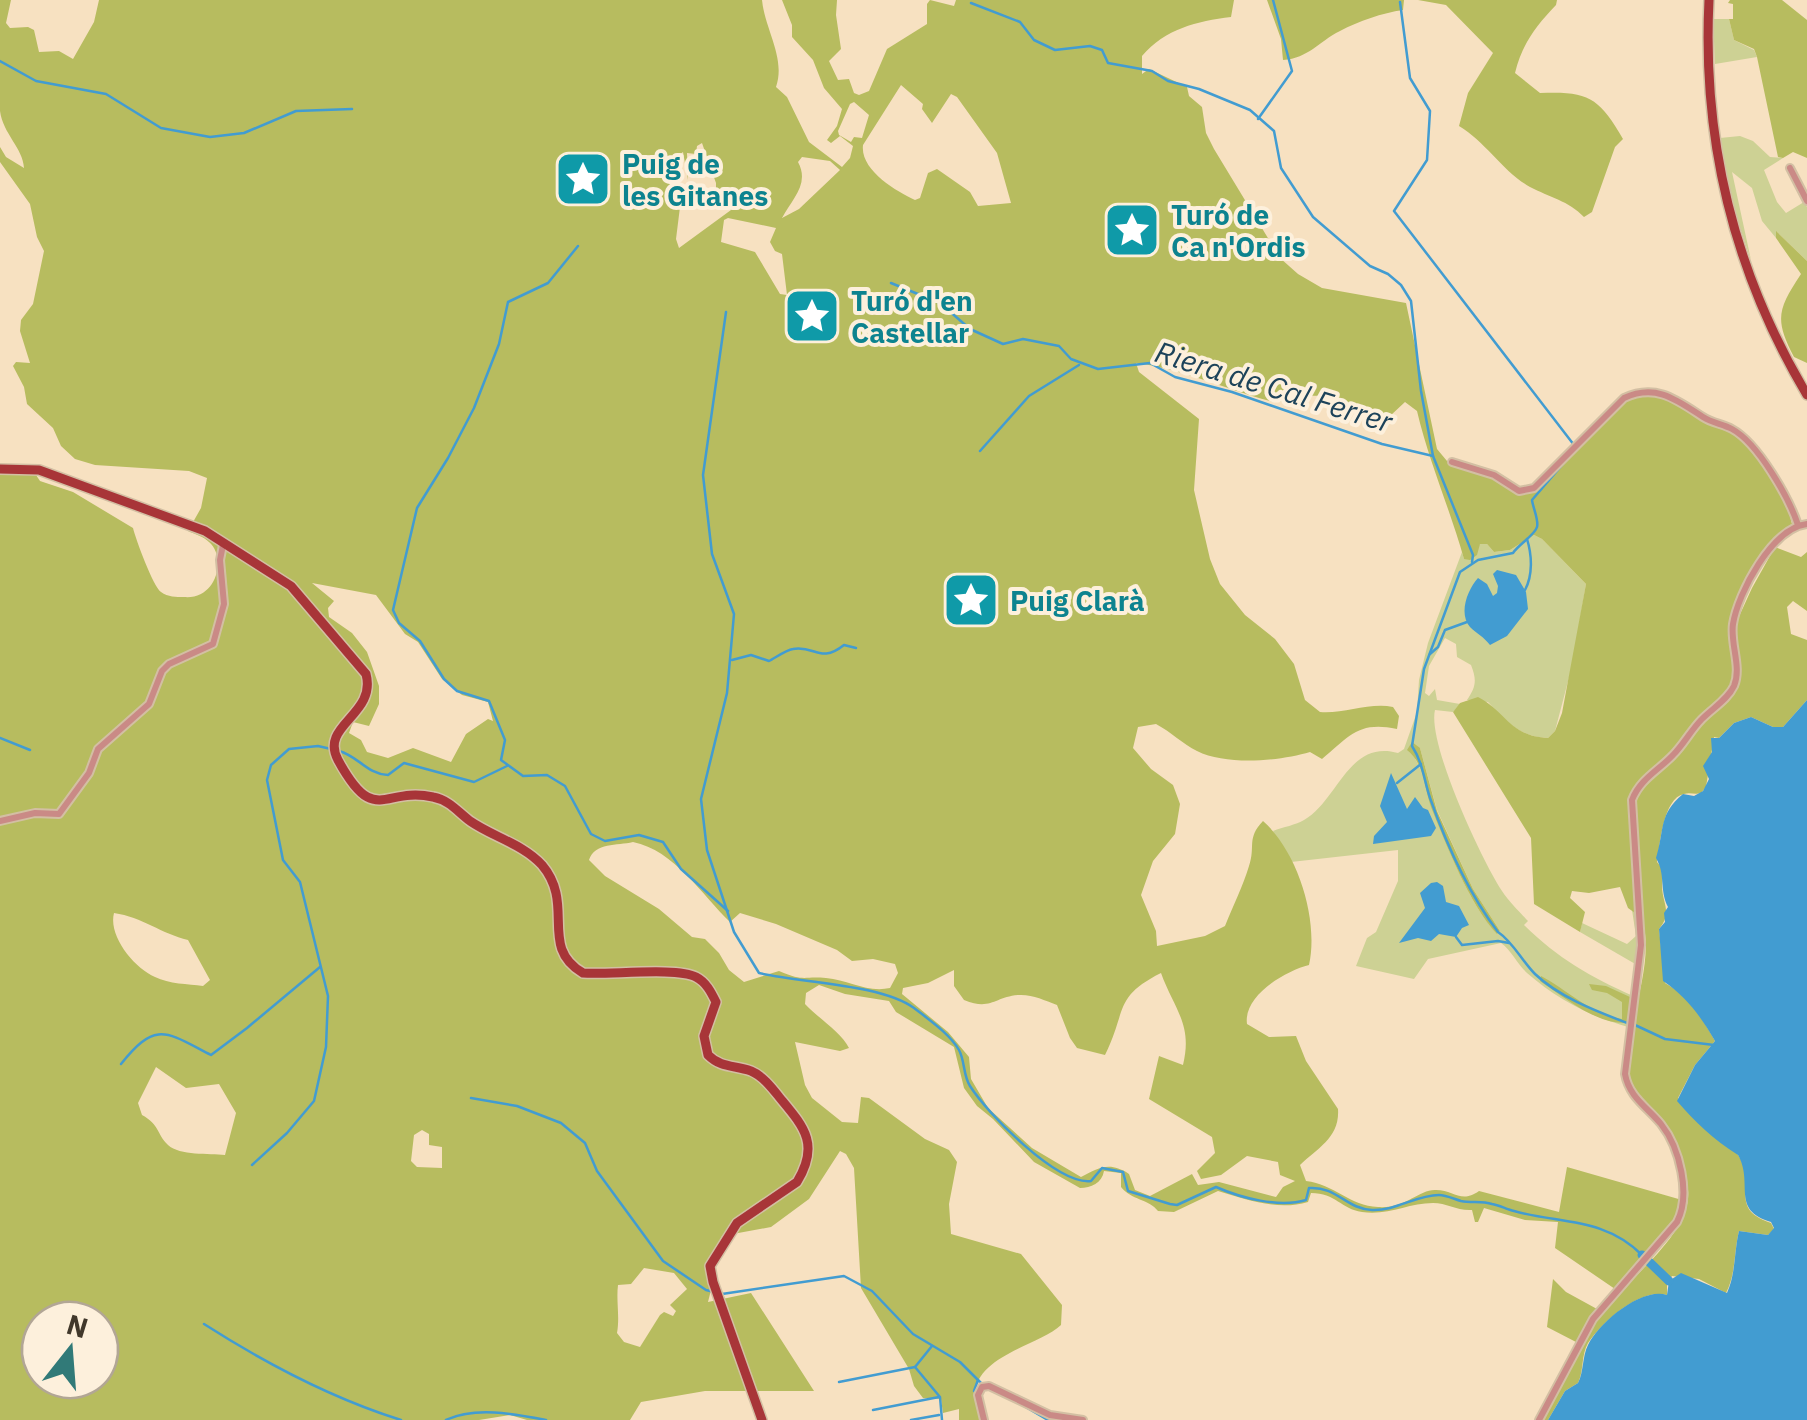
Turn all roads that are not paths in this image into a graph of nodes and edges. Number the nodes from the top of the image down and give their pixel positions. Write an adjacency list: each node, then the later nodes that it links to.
1 (1709, 0): 4 (main road)
2 (1790, 168): 3 (street)
3 (1806, 198)
4 (1807, 395)
5 (1452, 462): 7 (street)
6 (0, 469): 8 (main road)
7 (1802, 525): 13 (street)
8 (224, 545): 9 (street); 10 (main road)
9 (0, 822)
10 (762, 1420)
11 (984, 1420): 12 (street)
12 (1083, 1420)
13 (1540, 1420)

